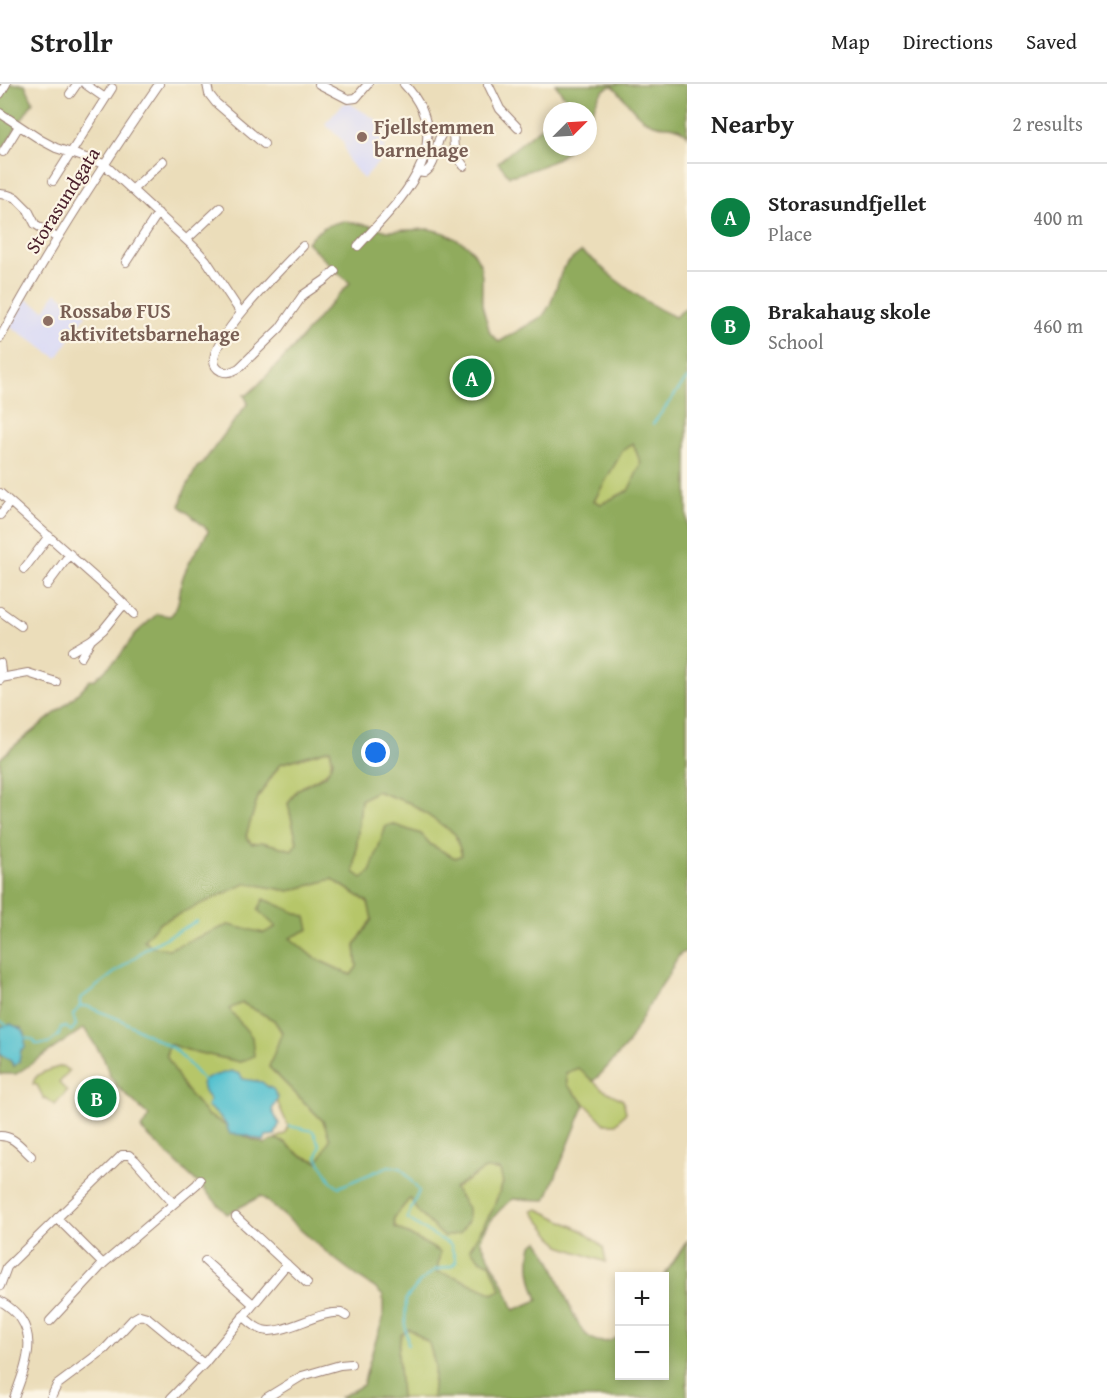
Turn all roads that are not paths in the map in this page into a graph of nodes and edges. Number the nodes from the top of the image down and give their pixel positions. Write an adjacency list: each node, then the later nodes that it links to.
1 (6, 84): 11 (street)
2 (77, 84): 12 (street)
3 (85, 84): 13 (street)
4 (159, 84): 21 (street, Storasundgata)
5 (207, 84): 17 (street)
6 (319, 84): 7 (street)
7 (368, 84)
8 (404, 84): 23 (street)
9 (488, 84): 16 (street)
10 (112, 88): 13 (street)
11 (0, 94)
12 (70, 94)
13 (105, 98): 19 (street)
14 (0, 113): 15 (street)
15 (19, 126): 18 (street); 19 (street)
16 (518, 128)
17 (264, 144)
18 (3, 152)
19 (70, 153): 21 (street); 24 (street)
20 (163, 161): 25 (street)
21 (104, 164): 25 (street); 29 (street, Storasundgata)
22 (464, 166): 23 (street)
23 (418, 172): 32 (street)
24 (53, 181)
25 (132, 190): 28 (street)
26 (0, 194): 29 (street)
27 (220, 208): 30 (street)
28 (158, 213): 30 (street); 33 (street)
29 (57, 238): 36 (street, Storasundgata)
30 (188, 239): 35 (street)
31 (303, 246): 35 (street)
32 (358, 246)
33 (126, 262)
34 (335, 271): 35 (street)
35 (241, 313)
36 (0, 338)
37 (0, 493): 38 (street)
38 (10, 502): 39 (street); 40 (street)
39 (0, 515)
40 (50, 536): 41 (street); 42 (street)
41 (70, 554): 43 (street); 44 (street)
42 (24, 569)
43 (47, 585)
44 (124, 604): 46 (street); 48 (street)
45 (0, 611): 47 (street)
46 (134, 614)
47 (21, 626)
48 (91, 640): 49 (street); 50 (street)
49 (72, 651)
50 (81, 657)
51 (0, 663): 52 (street)
52 (1, 679): 53 (street)
53 (57, 682)
54 (0, 1136): 55 (street)
55 (31, 1156)
56 (200, 1180): 57 (street)
57 (173, 1203): 59 (street); 61 (street)
58 (236, 1217): 62 (street)
59 (57, 1218): 61 (street); 63 (street)
60 (205, 1262): 67 (street)
61 (103, 1264): 70 (street)
62 (287, 1264): 64 (street); 67 (street)
63 (4, 1265): 65 (street)
64 (307, 1283)
65 (0, 1286)
66 (0, 1301): 73 (street)
67 (253, 1304): 69 (street)
68 (346, 1316): 69 (street)
69 (243, 1317): 71 (street)
70 (50, 1321)
71 (204, 1364): 74 (street); 75 (street)
72 (351, 1364): 76 (street)
73 (14, 1398)
74 (51, 1398)
75 (171, 1398)
76 (266, 1398)

